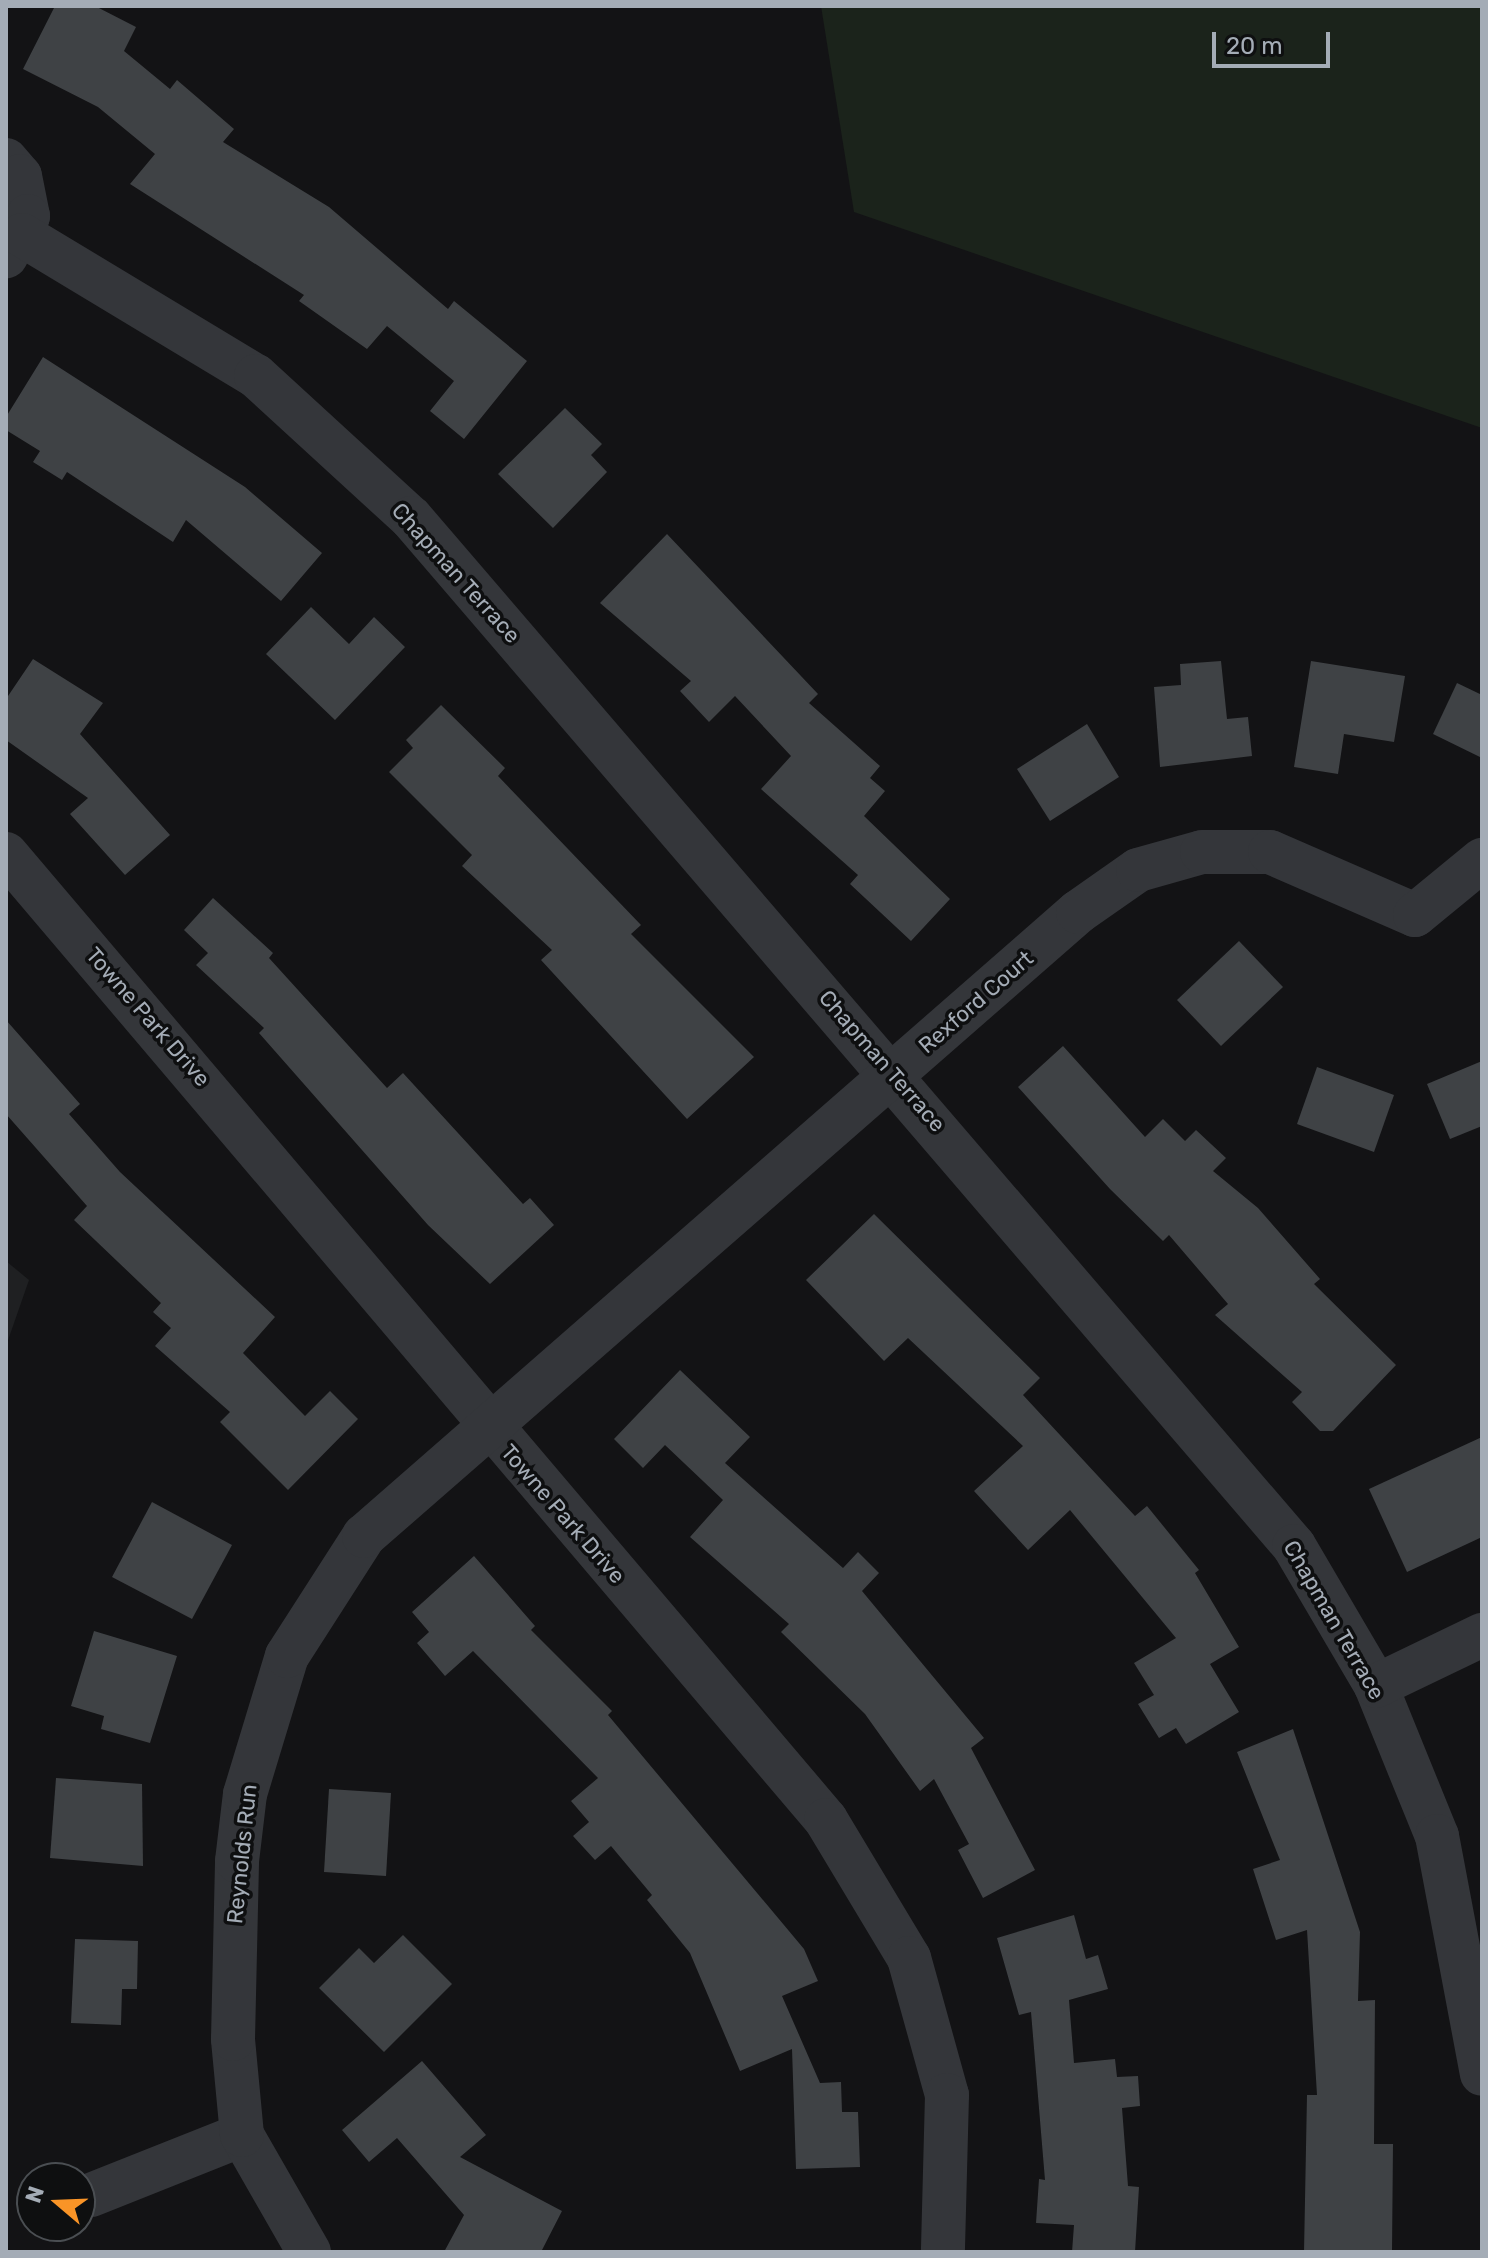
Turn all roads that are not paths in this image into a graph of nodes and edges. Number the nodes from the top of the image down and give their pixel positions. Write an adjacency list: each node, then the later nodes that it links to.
1 (6, 160): 2 (street, Chapman Terrace)
2 (14, 245): 5 (street, Chapman Terrace)
3 (6, 854): 6 (street, Towne Park Drive)
4 (1482, 860): 5 (street, Rexford Court)
5 (894, 1074): 6 (street, Rexford Court); 8 (street, Chapman Terrace)
6 (490, 1428): 10 (street, Reynolds Run); 13 (street, Towne Park Drive)
7 (1482, 1635): 8 (street)
8 (1376, 1686): 9 (street, Chapman Terrace)
9 (1482, 2074)
10 (242, 2135): 11 (street); 12 (street, Reynolds Run)
11 (96, 2193)
12 (309, 2252)
13 (943, 2252)

